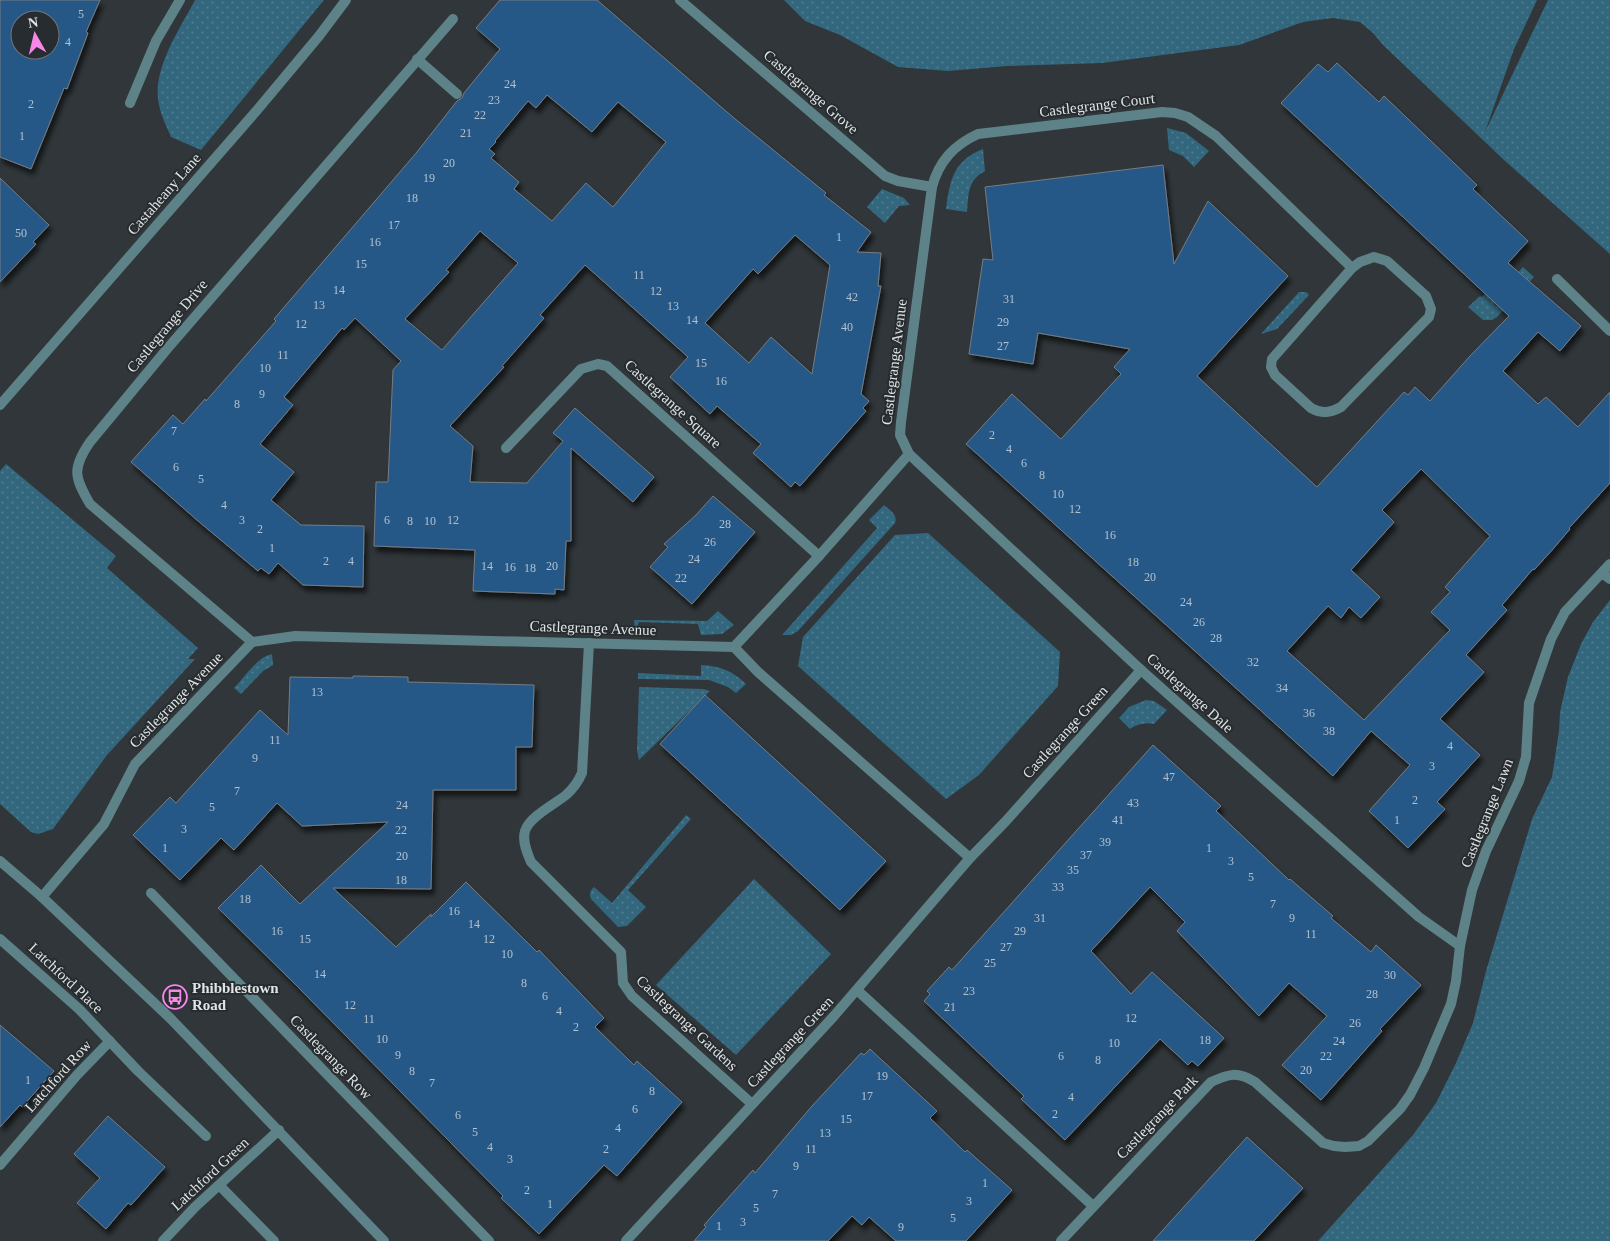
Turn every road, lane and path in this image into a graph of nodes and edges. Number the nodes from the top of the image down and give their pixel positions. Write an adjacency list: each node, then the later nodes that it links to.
1 (180, 0): 7 (street)
2 (346, 0): 12 (street, Castaheany Lane)
3 (680, 0): 8 (street, Castlegrange Grove)
4 (453, 19): 5 (street, Castlegrange Drive)
5 (417, 59): 6 (street); 18 (street, Castlegrange Drive)
6 (457, 94)
7 (130, 103)
8 (932, 187): 9 (street, Castlegrange Court); 14 (street, Castlegrange Avenue)
9 (1352, 268): 9 (street)
10 (1557, 279): 11 (street)
11 (1610, 331)
12 (0, 405)
13 (506, 448): 15 (street, Castlegrange Square)
14 (909, 454): 15 (street); 21 (street, Castlegrange Dale)
15 (819, 556): 20 (street)
16 (1610, 564): 17 (street, Castlegrange Lawn)
17 (1606, 576): 27 (street, Castlegrange Lawn)
18 (252, 642): 19 (street, Castlegrange Avenue); 25 (street, Castlegrange Avenue)
19 (589, 643): 20 (street, Castlegrange Avenue); 30 (street, Castlegrange Gardens)
20 (734, 647): 22 (street)
21 (1141, 670): 22 (street, Castlegrange Green); 27 (street, Castlegrange Dale)
22 (970, 858): 28 (street, Castlegrange Green)
23 (0, 861): 25 (street)
24 (151, 893): 39 (street, Castlegrange Row)
25 (42, 897): 31 (street)
26 (0, 939): 29 (street, Latchford Place)
27 (1460, 946): 35 (street, Castlegrange Park)
28 (857, 990): 30 (street, Castlegrange Green); 35 (street)
29 (110, 1041): 32 (street, Latchford Row); 33 (street, Latchford Row)
30 (752, 1104): 40 (street, Castlegrange Green)
31 (279, 1130): 34 (street, Latchford Green); 38 (street)
32 (206, 1136)
33 (0, 1165)
34 (220, 1186): 36 (street, Latchford Green); 37 (street)
35 (1094, 1206): 41 (street, Castlegrange Park)
36 (162, 1241)
37 (274, 1241)
38 (384, 1241)
39 (489, 1241)
40 (626, 1241)
41 (1061, 1241)

